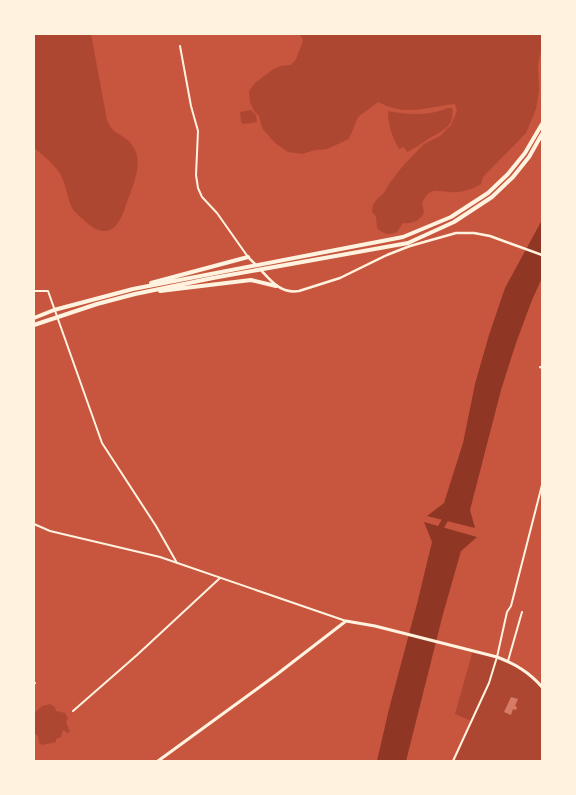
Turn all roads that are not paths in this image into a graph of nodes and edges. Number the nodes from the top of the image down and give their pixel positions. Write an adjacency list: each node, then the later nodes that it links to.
1 (180, 46): 5 (street)
2 (542, 124): 7 (highway)
3 (542, 134): 9 (highway)
4 (542, 255): 6 (street)
5 (248, 257): 6 (street); 7 (highway)
6 (276, 286): 9 (highway)
7 (132, 289): 10 (highway)
8 (34, 292): 10 (street)
9 (135, 294): 11 (highway)
10 (54, 310): 11 (street); 12 (highway)
11 (56, 317): 13 (highway); 16 (street)
12 (34, 318)
13 (34, 325)
14 (542, 485): 20 (street)
15 (34, 524): 16 (street)
16 (177, 562): 17 (street)
17 (220, 578): 19 (street); 23 (street)
18 (522, 612): 21 (street)
19 (346, 621): 20 (main road); 24 (main road)
20 (496, 657): 21 (main road); 25 (street)
21 (508, 661): 22 (main road)
22 (542, 687)
23 (73, 712)
24 (158, 761)
25 (453, 761)

